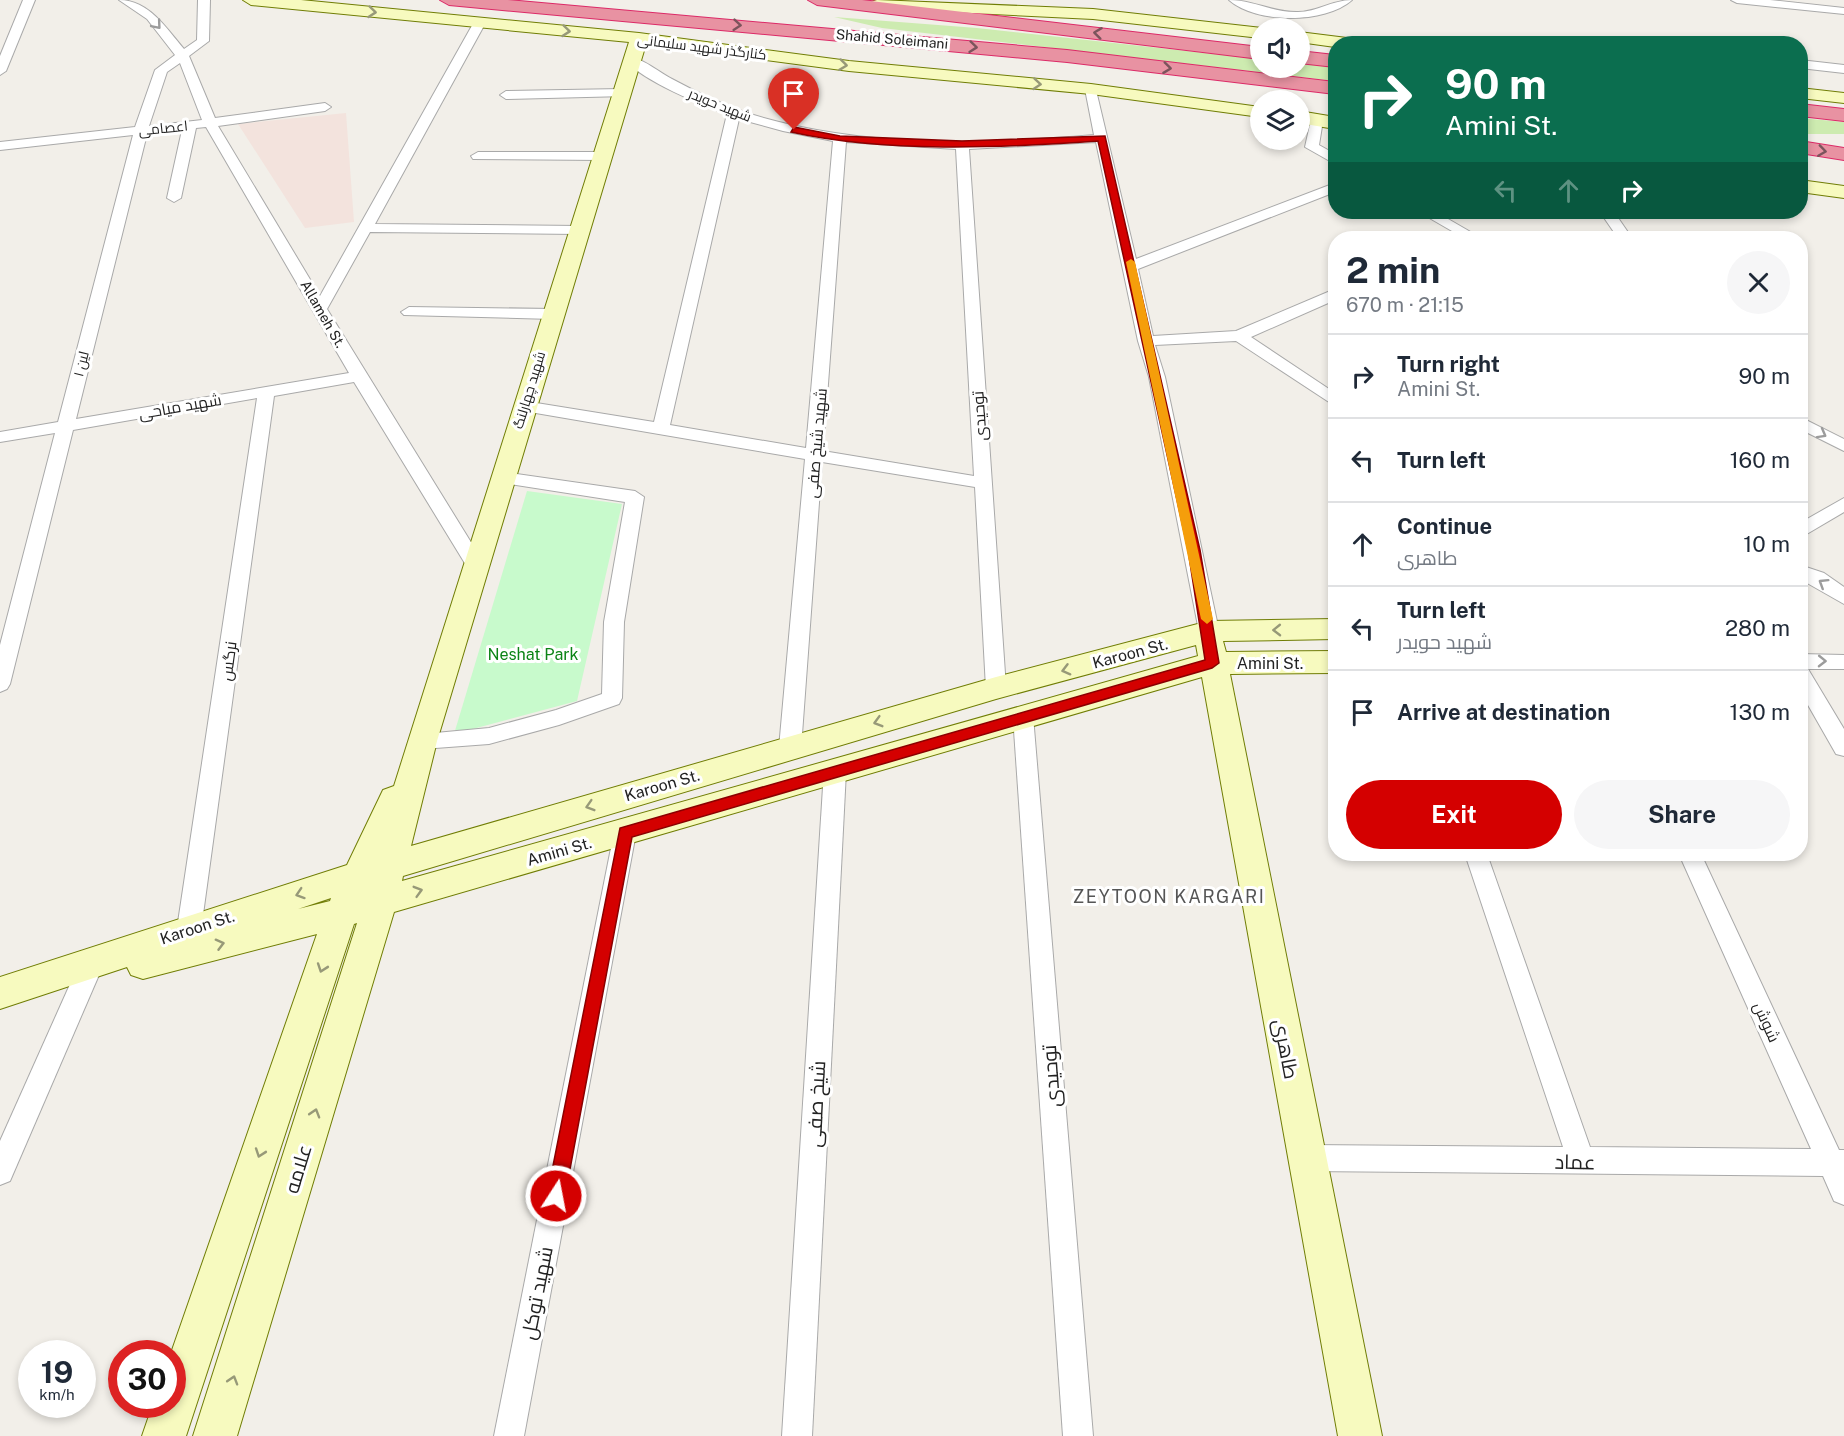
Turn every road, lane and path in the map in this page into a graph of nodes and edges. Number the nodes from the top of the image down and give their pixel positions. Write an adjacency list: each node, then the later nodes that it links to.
1 (29, 0): 27 (street)
2 (125, 0): 22 (street, Allameh St., one-way to 22)
3 (204, 0): 22 (street)
4 (251, 0): 15 (street, کنارگذر شهید سلیمانی, one-way to 15)
5 (449, 0): 12 (highway, Shahid Soleimani)
6 (1235, 0): 7 (street)
7 (1346, 0)
8 (1737, 0): 13 (street)
9 (866, 4): 11 (highway, Shahid Soleimani); 14 (highway, Shahid Soleimani); 16 (street)
10 (717, 8): 12 (highway)
11 (807, 8): 14 (highway); 19 (highway)
12 (542, 9): 19 (highway, Shahid Soleimani, one-way to 19)
13 (1843, 15)
14 (980, 19): 21 (highway, Shahid Soleimani, one-way to 14)
15 (480, 22): 20 (street, کنارگذر شهید سلیمانی, one-way to 20); 60 (street)
16 (1250, 32)
17 (1310, 38): 18 (street)
18 (1328, 41)
19 (939, 43): 28 (highway, Shahid Soleimani, one-way to 28)
20 (635, 50): 31 (street, کنارگذر شهید سلیمانی, one-way to 31); 32 (street, شهید چهارلنگ); 40 (street, شهید حویدر)
21 (1250, 51)
22 (183, 56): 43 (street, Allameh St.); 45 (street, لین ۱)
23 (1310, 58): 24 (highway)
24 (1328, 60)
25 (1808, 65): 26 (street)
26 (1844, 69)
27 (0, 71)
28 (1250, 78)
29 (1252, 78): 30 (highway, Shahid Soleimani); 36 (highway)
30 (1328, 87)
31 (1091, 89): 38 (street, کنارگذر شهید سلیمانی); 46 (street, طاهری)
32 (622, 93): 33 (street); 53 (street, شهید چهارلنگ)
33 (506, 94)
34 (1808, 94): 35 (street)
35 (1844, 98)
36 (1328, 101)
37 (325, 107): 43 (street, اعصامی)
38 (1250, 111)
39 (1808, 111): 41 (highway)
40 (734, 113): 47 (street, شهید حویدر); 76 (street)
41 (1844, 115)
42 (1317, 120): 54 (street)
43 (210, 123): 44 (street, اعصامی); 65 (street, Allameh St.)
44 (190, 125): 45 (street, اعصامی); 58 (street)
45 (141, 130): 49 (street, اعصامی); 74 (street, لین ۱)
46 (1102, 138): 48 (street, شهید حویدر); 63 (street, طاهری)
47 (840, 139): 48 (street, شهید حویدر); 79 (street, شهید شیخ صفی)
48 (962, 144): 81 (street, توحیدی)
49 (0, 146)
50 (1808, 148): 51 (highway, one-way to 51)
51 (1844, 154)
52 (478, 156): 53 (street)
53 (602, 156): 61 (street, شهید چهارلنگ)
54 (1328, 156)
55 (1808, 187): 57 (street)
56 (1328, 190): 63 (street)
57 (1844, 192)
58 (174, 198)
59 (1438, 219): 62 (street)
60 (365, 228): 61 (street); 65 (street)
61 (579, 230): 67 (street, شهید چهارلنگ)
62 (1458, 231)
63 (1131, 266): 69 (street, طاهری)
64 (1328, 297): 68 (street)
65 (320, 309): 70 (street, Allameh St.)
66 (409, 312): 67 (street)
67 (553, 314): 73 (street, شهید چهارلنگ)
68 (1239, 336): 69 (street); 72 (street)
69 (1146, 341): 88 (street, طاهری)
70 (359, 376): 71 (street, شهید میاحی); 84 (street, Allameh St.)
71 (266, 392): 74 (street, شهید میاحی); 105 (street, نرگس)
72 (1328, 396)
73 (524, 406): 76 (street); 80 (street, شهید چهارلنگ)
74 (65, 426): 77 (street, شهید میاحی); 92 (street, لین ۱)
75 (1808, 426): 78 (street, one-way to 78)
76 (661, 429): 79 (street)
77 (0, 437)
78 (1844, 446)
79 (815, 455): 81 (street); 97 (street, شهید شیخ صفی)
80 (502, 478): 84 (street, شهید چهارلنگ); 96 (street)
81 (983, 483): 94 (street, توحیدی)
82 (1844, 504): 83 (street)
83 (1808, 527)
84 (476, 565): 96 (street, شهید چهارلنگ)
85 (1808, 575): 86 (street, one-way to 85)
86 (1844, 597)
87 (1328, 630): 88 (street, Karoon St., one-way to 88)
88 (1211, 647): 89 (street, Amini St.); 94 (street, Karoon St., one-way to 94); 95 (street, Amini St.); 109 (street, طاهری)
89 (1328, 661)
90 (1808, 661): 91 (street, one-way to 91)
91 (1844, 662)
92 (0, 684)
93 (1808, 687): 98 (street)
94 (996, 688): 97 (street, Karoon St., one-way to 97)
95 (1023, 716): 99 (street, Amini St.); 118 (street, توحیدی)
96 (422, 741): 103 (street, شهید چهارلنگ)
97 (790, 748): 103 (street, Karoon St., one-way to 103)
98 (1844, 748)
99 (835, 771): 100 (street, Amini St.); 117 (street, شیخ صفی)
100 (625, 833): 103 (street, Amini St., one-way to 100); 116 (street, شهید توکل)
101 (1478, 861): 110 (street)
102 (1693, 861): 111 (street, شوش)
103 (375, 882): 104 (street); 105 (street, Karoon St., one-way to 105); 115 (street, علامه, one-way to 103)
104 (341, 913): 106 (street, Karoon St., one-way to 104); 114 (street, one-way to 114)
105 (189, 929): 106 (street, Karoon St.)
106 (91, 970): 107 (street, Karoon St.); 108 (street, Karoon St.); 112 (street)
107 (0, 993)
108 (0, 1000)
109 (1307, 1158): 110 (street, عماد); 119 (street, طاهری)
110 (1582, 1162): 111 (street, عماد)
111 (1838, 1163): 113 (street, شوش)
112 (0, 1172)
113 (1844, 1191)
114 (164, 1436)
115 (215, 1436)
116 (509, 1436)
117 (797, 1436)
118 (1078, 1436)
119 (1360, 1436)

